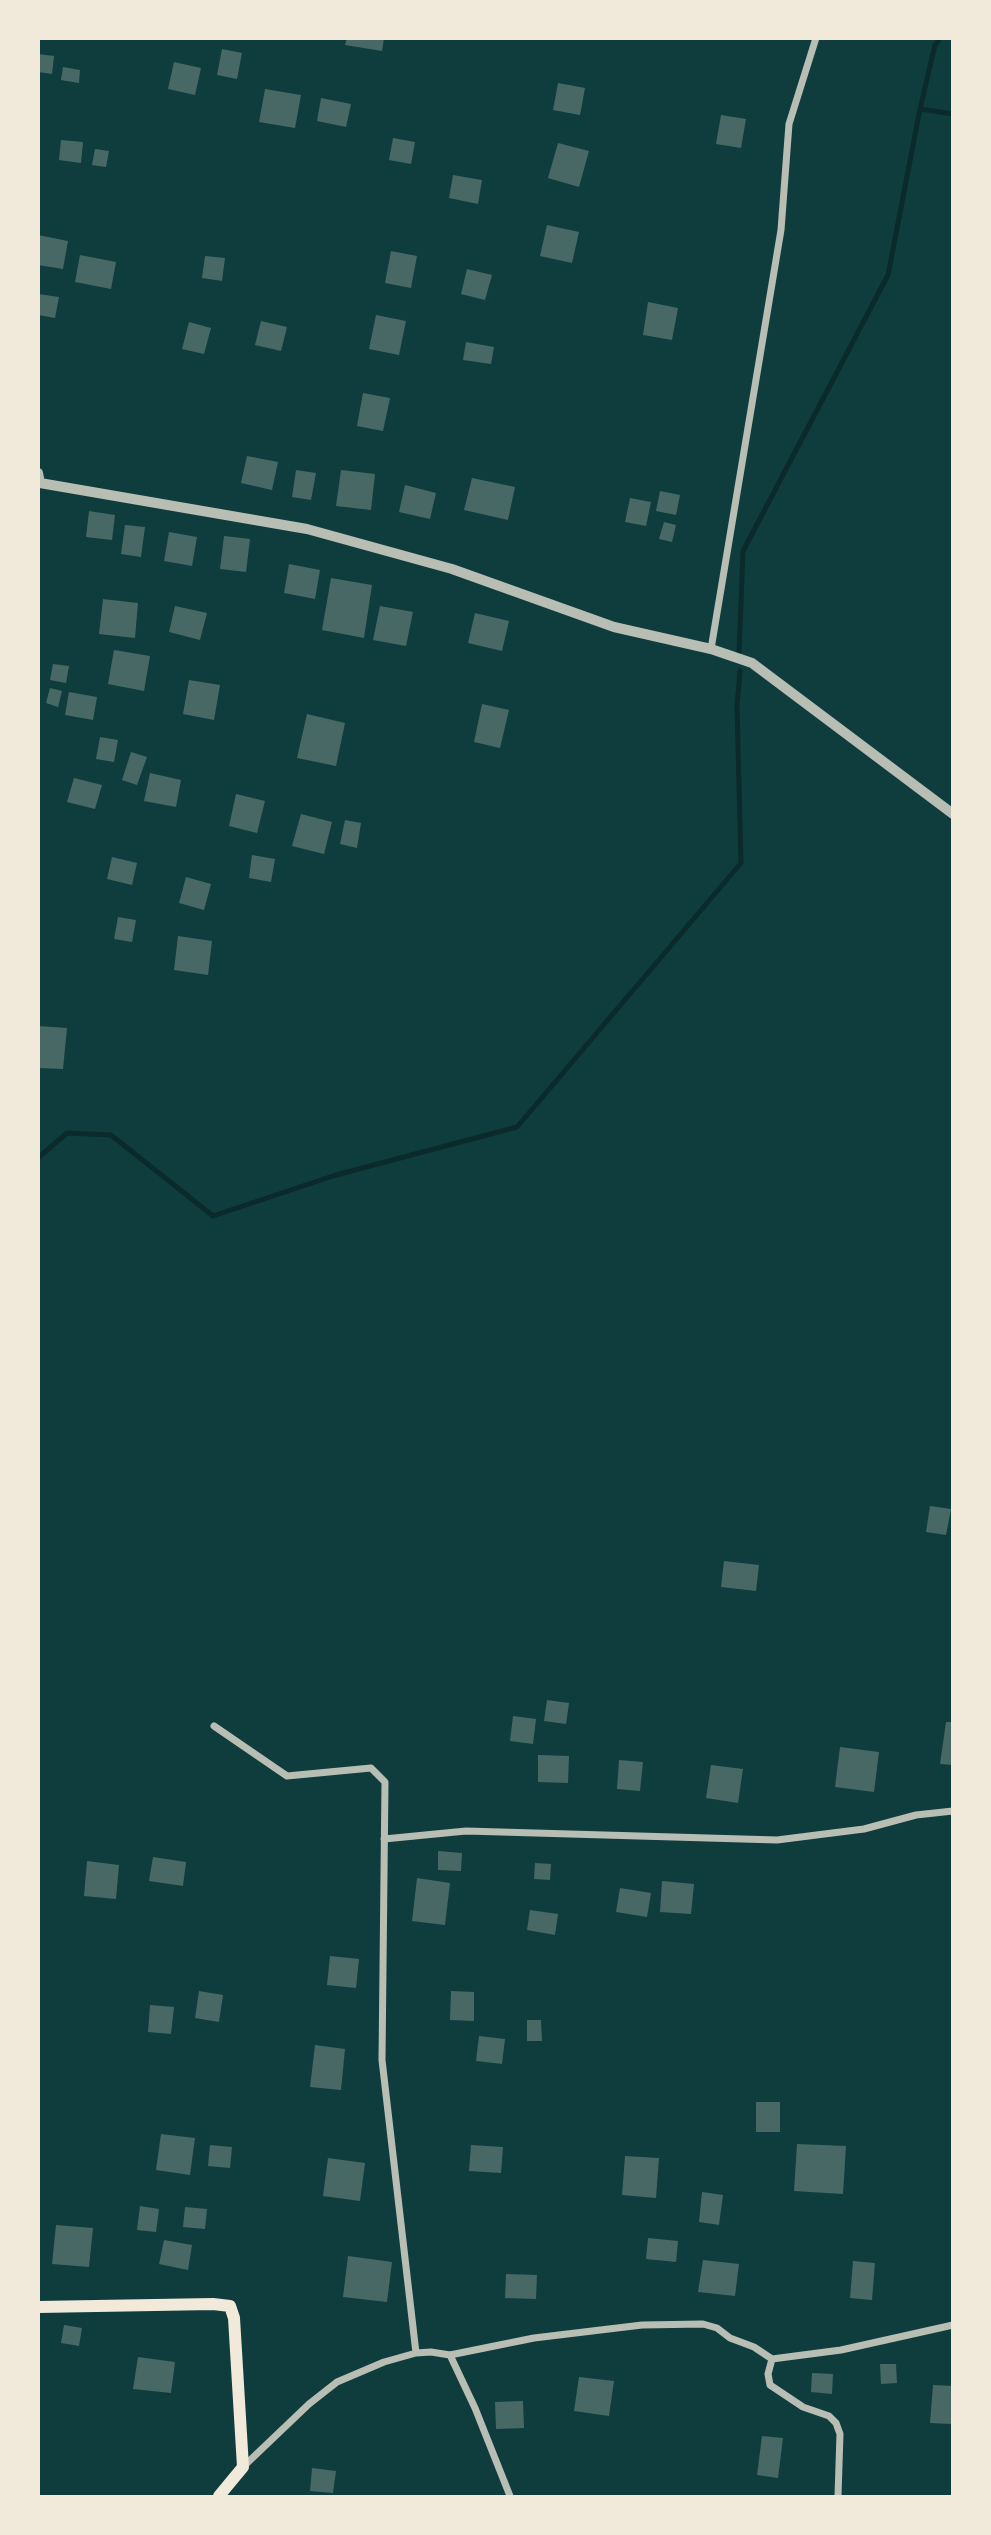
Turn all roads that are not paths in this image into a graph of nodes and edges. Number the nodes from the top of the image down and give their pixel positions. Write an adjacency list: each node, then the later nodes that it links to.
1 (816, 38): 3 (street)
2 (38, 473): 3 (street)
3 (711, 649): 4 (street)
4 (953, 814)
5 (214, 1726): 7 (street)
6 (953, 1811): 7 (street)
7 (384, 1839): 10 (street)
8 (38, 2307): 13 (main road)
9 (953, 2325): 12 (street)
10 (416, 2353): 11 (street); 13 (street)
11 (450, 2356): 12 (street); 15 (street)
12 (772, 2359): 16 (street)
13 (243, 2467): 14 (main road)
14 (219, 2497)
15 (510, 2497)
16 (838, 2497)

